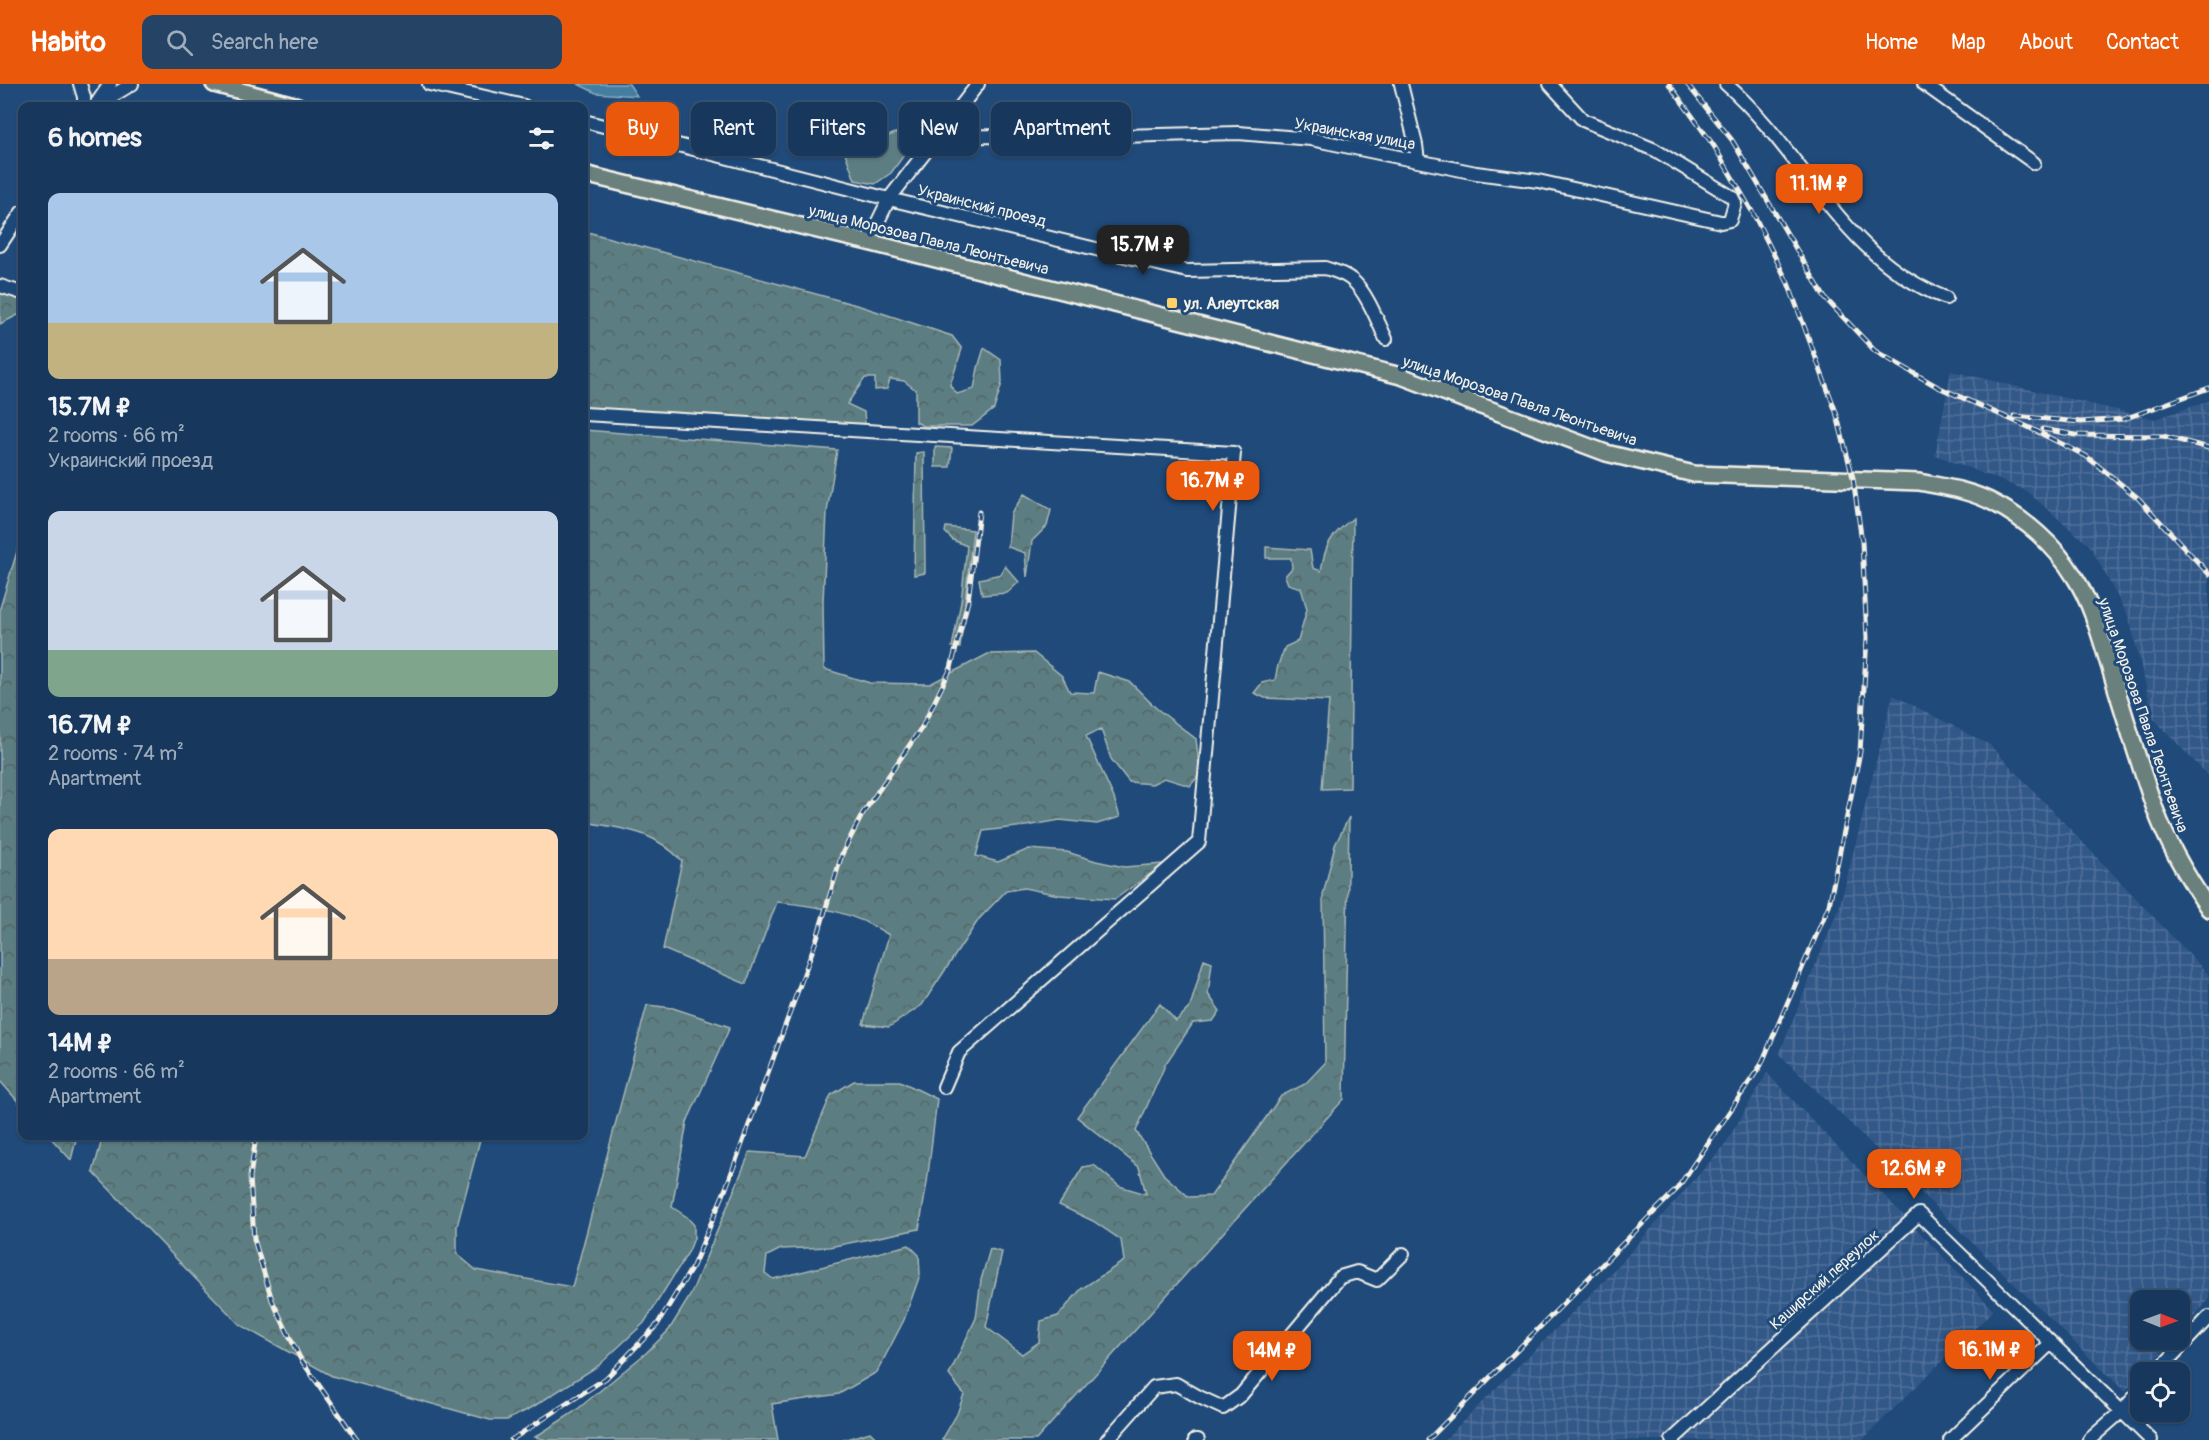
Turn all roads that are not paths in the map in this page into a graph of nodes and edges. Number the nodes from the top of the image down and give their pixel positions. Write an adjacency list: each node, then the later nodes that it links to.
1 (80, 84): 11 (street)
2 (110, 84): 12 (street)
3 (132, 84): 13 (street)
4 (214, 84): 14 (main road)
5 (429, 84): 15 (street)
6 (978, 84): 16 (street)
7 (1401, 84): 20 (street)
8 (1550, 84): 20 (street, Украинская улица)
9 (1726, 84): 29 (street)
10 (1924, 84): 21 (street)
11 (84, 102)
12 (97, 102)
13 (106, 102)
14 (283, 102)
15 (507, 102)
16 (964, 102)
17 (588, 122): 23 (street, Украинский проезд)
18 (979, 136): 20 (street, Украинская улица)
19 (921, 156): 23 (street)
20 (1418, 161)
21 (2034, 163)
22 (588, 175): 25 (main road, улица Морозова Павла Леонтьевича)
23 (889, 199): 25 (street); 30 (street, Украинский проезд)
24 (18, 218): 26 (street)
25 (868, 242): 32 (main road, улица Морозова Павла Леонтьевича)
26 (0, 245)
27 (0, 286): 28 (street)
28 (18, 292)
29 (1946, 298)
30 (1386, 339)
31 (588, 414): 33 (street)
32 (2209, 909)
33 (944, 1087)
34 (1403, 1254): 40 (street)
35 (2209, 1317): 37 (street)
36 (2051, 1343): 39 (street, Каширский переулок); 41 (street, Каширский переулок); 42 (street)
37 (2166, 1362)
38 (2130, 1402): 39 (street)
39 (2122, 1411): 43 (street); 44 (street, Каширский переулок)
40 (1107, 1440)
41 (1672, 1440)
42 (1950, 1440)
43 (2089, 1440)
44 (2151, 1440)

